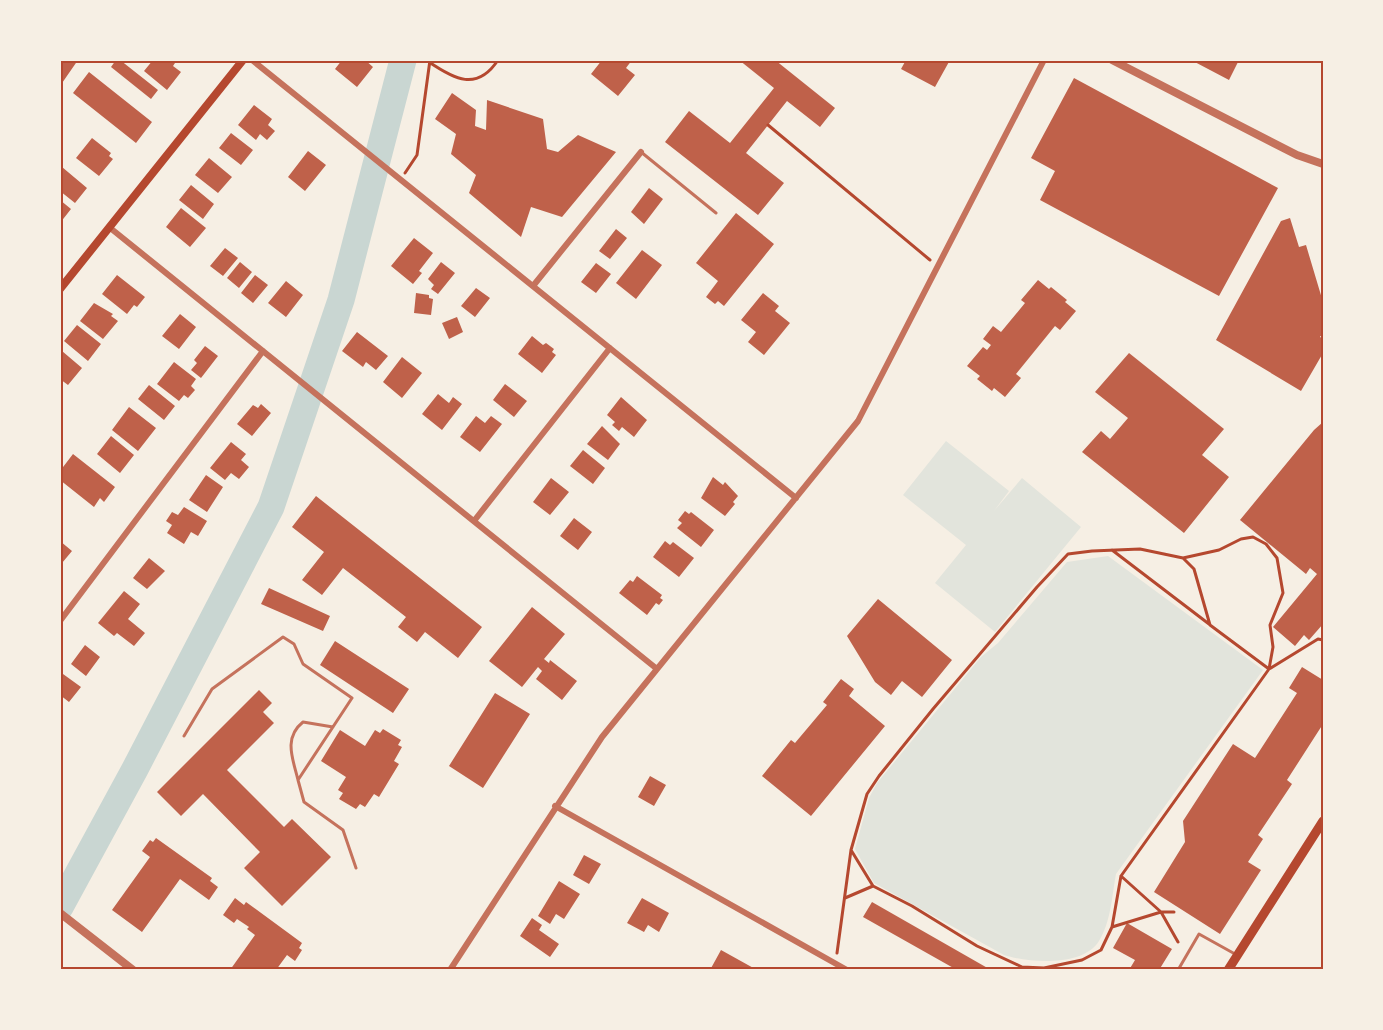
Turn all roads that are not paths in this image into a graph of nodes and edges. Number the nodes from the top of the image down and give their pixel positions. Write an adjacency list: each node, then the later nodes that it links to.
1 (243, 60): 10 (main road)
2 (252, 60): 11 (street)
3 (1044, 60): 15 (street)
4 (1112, 60): 6 (street)
5 (641, 152): 9 (lane); 11 (street)
6 (1323, 164)
7 (1323, 189): 8 (lane)
8 (1323, 194)
9 (716, 213)
10 (109, 227): 12 (main road); 14 (street)
11 (533, 286): 13 (street)
12 (60, 289)
13 (610, 348): 15 (street); 16 (street)
14 (263, 351): 16 (street); 17 (street)
15 (796, 498): 18 (street)
16 (474, 520): 18 (street)
17 (60, 621)
18 (657, 669): 22 (street)
19 (333, 727): 20 (lane); 21 (lane); 21 (lane)
20 (184, 736)
21 (298, 780): 24 (lane)
22 (555, 806): 28 (street); 29 (street)
23 (1323, 821): 26 (main road)
24 (356, 868)
25 (60, 914): 27 (street)
26 (1238, 955): 30 (lane); 31 (main road)
27 (132, 970)
28 (450, 970)
29 (847, 970)
30 (1178, 970)
31 (1228, 970)

